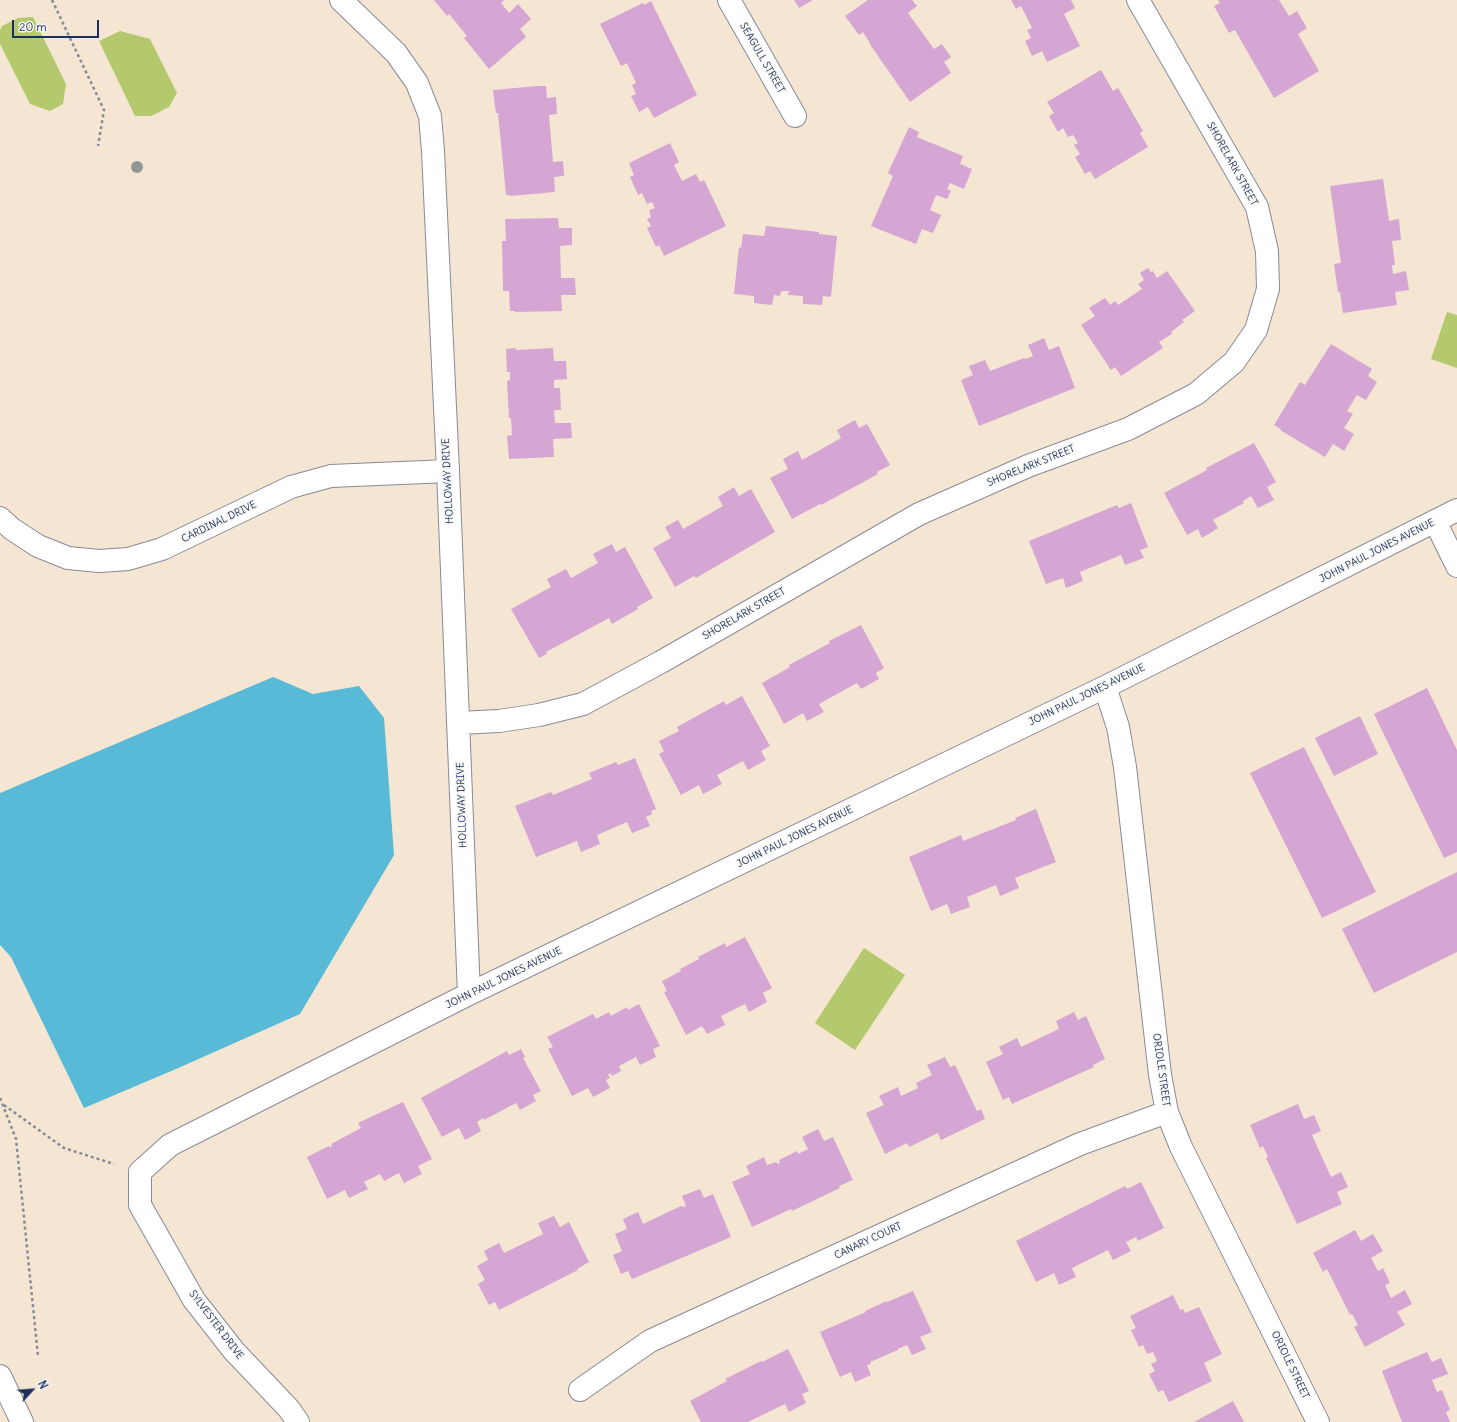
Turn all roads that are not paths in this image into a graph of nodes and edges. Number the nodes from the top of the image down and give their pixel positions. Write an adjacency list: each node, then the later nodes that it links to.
1 (341, 0): 5 (street, HOLLOWAY DRIVE)
2 (729, 0): 4 (street, SEAGULL STREET)
3 (1138, 0): 11 (street, SHORELARK STREET)
4 (795, 116)
5 (448, 470): 7 (street, CARDINAL DRIVE); 11 (street, HOLLOWAY DRIVE)
6 (1457, 510): 8 (street, JOHN PAUL JONES AVENUE)
7 (0, 518)
8 (1435, 521): 9 (street); 10 (street, JOHN PAUL JONES AVENUE)
9 (1457, 566)
10 (1104, 687): 12 (street, JOHN PAUL JONES AVENUE); 13 (street, ORIOLE STREET)
11 (459, 723): 12 (street, HOLLOWAY DRIVE)
12 (470, 994): 14 (street, JOHN PAUL JONES AVENUE)
13 (1167, 1112): 16 (street, CANARY COURT); 19 (street, ORIOLE STREET)
14 (140, 1172): 18 (street, SYLVESTER DRIVE)
15 (0, 1376): 17 (street)
16 (580, 1390)
17 (22, 1422)
18 (298, 1422)
19 (1318, 1422)

